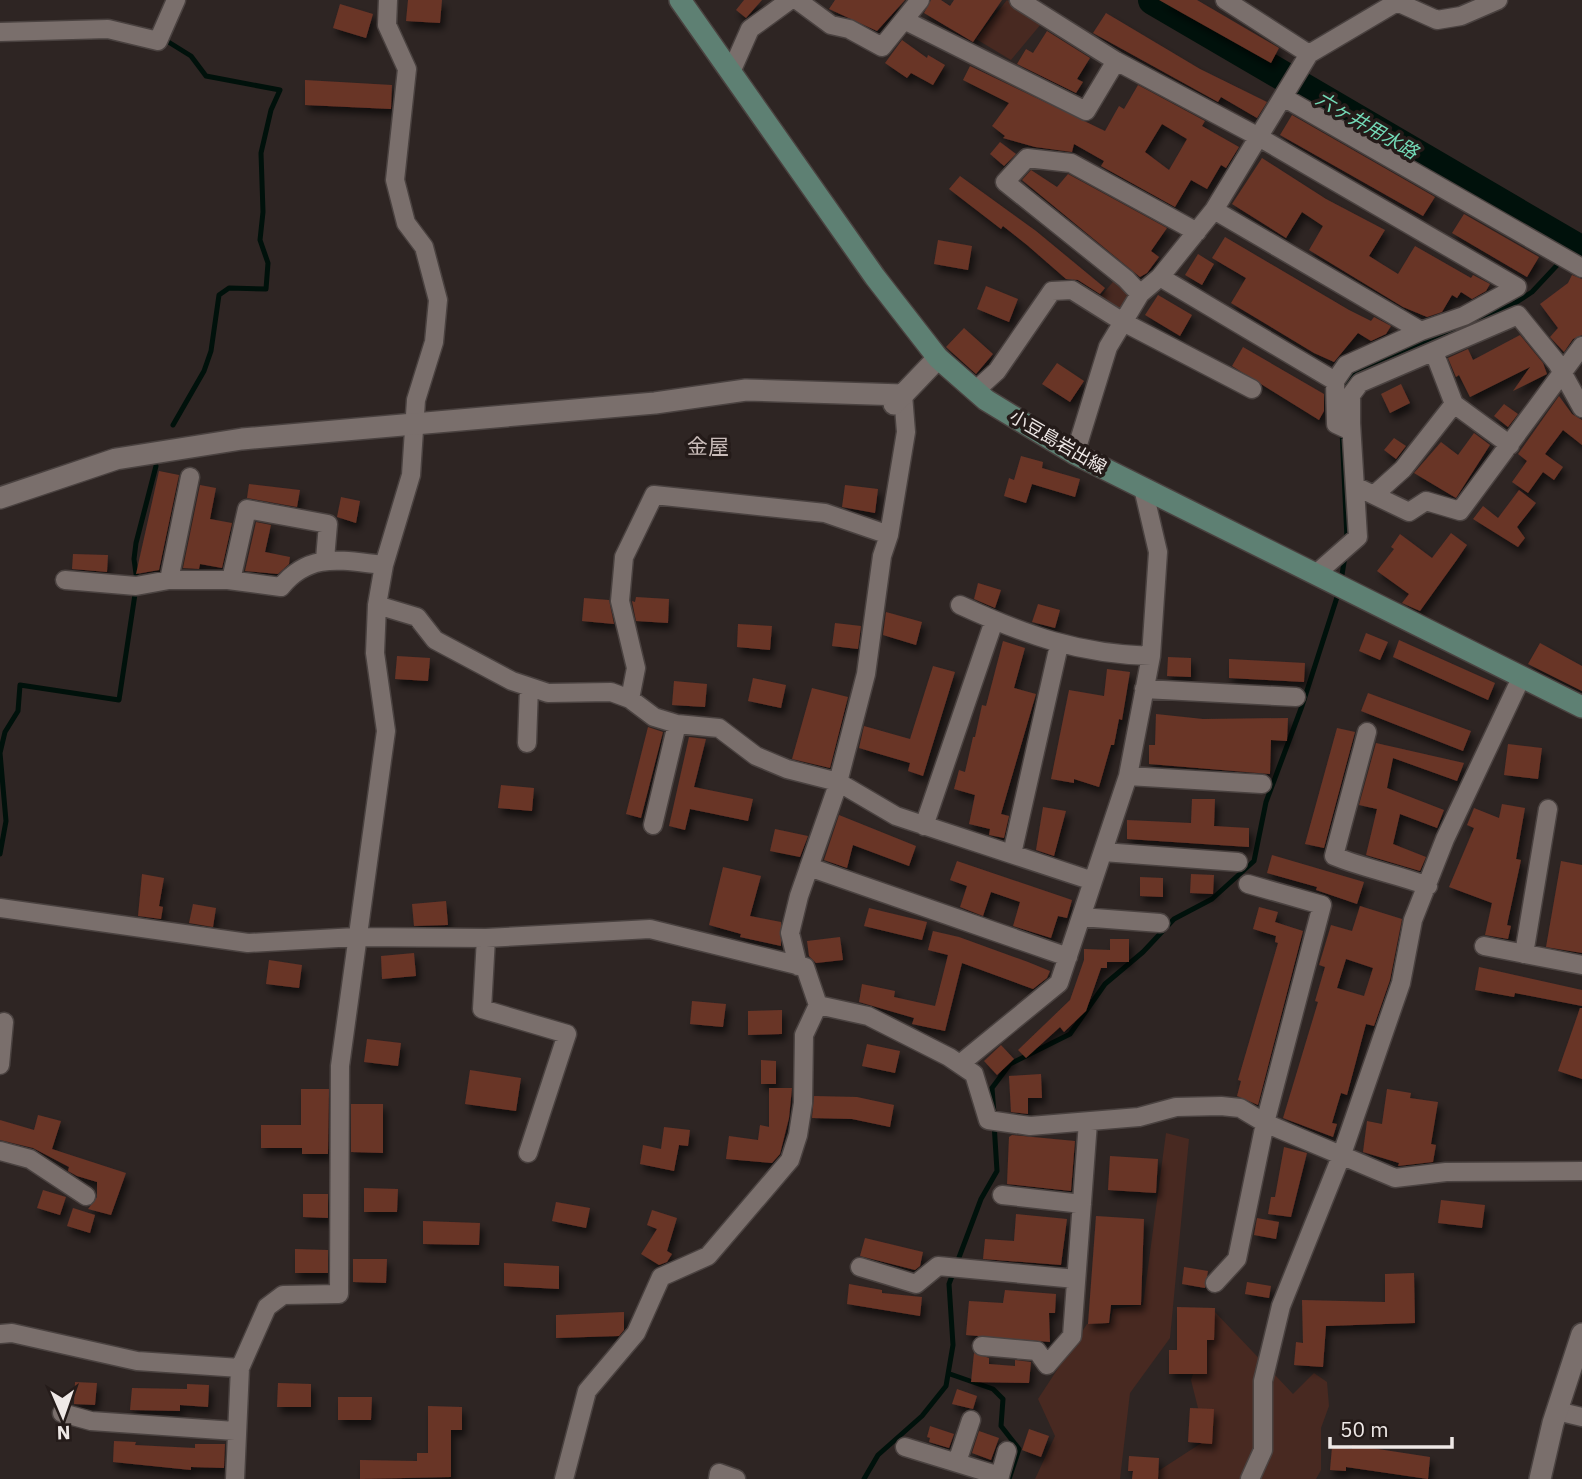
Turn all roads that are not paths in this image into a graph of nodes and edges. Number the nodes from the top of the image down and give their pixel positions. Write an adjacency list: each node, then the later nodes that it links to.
1 (176, 0): 10 (street)
2 (388, 0): 33 (street)
3 (920, 0): 9 (street)
4 (1019, 0): 12 (street)
5 (1225, 0): 11 (street)
6 (1497, 0): 11 (street)
7 (683, 1): 13 (main road, 小豆島岩出線)
8 (801, 1): 9 (street); 13 (street)
9 (904, 20): 12 (street)
10 (0, 32)
11 (1307, 57): 14 (street)
12 (1116, 61): 15 (street)
13 (731, 72): 25 (main road, 小豆島岩出線)
14 (1286, 94): 15 (street); 18 (street)
15 (1257, 136): 16 (street); 22 (street)
16 (1214, 210): 17 (street); 22 (street)
17 (1196, 232): 19 (street); 20 (street)
18 (1582, 268)
19 (1160, 277): 20 (street); 27 (street)
20 (1140, 294): 21 (street)
21 (1122, 322): 28 (street); 29 (street); 36 (street)
22 (1421, 331): 27 (street)
23 (1582, 346): 26 (street)
24 (1434, 352): 26 (street); 31 (street); 34 (street)
25 (938, 358): 29 (main road, 小豆島岩出線); 30 (street)
26 (1563, 374): 32 (street); 35 (street)
27 (1335, 381): 34 (street)
28 (1252, 389)
29 (975, 391): 36 (main road, 小豆島岩出線)
30 (903, 395): 33 (street); 42 (street)
31 (1454, 404): 35 (street); 40 (street)
32 (1582, 408)
33 (413, 423): 41 (street); 44 (street)
34 (1351, 431): 38 (street)
35 (1510, 445): 40 (street)
36 (1075, 454): 39 (main road, 小豆島岩出線)
37 (190, 477): 47 (street)
38 (1355, 486): 40 (street); 45 (street)
39 (1143, 488): 45 (main road, 小豆島岩出線); 53 (street)
40 (1374, 495)
41 (0, 498)
42 (889, 535): 58 (street); 64 (street)
43 (325, 559): 44 (street); 48 (street); 48 (street)
44 (384, 565): 50 (street)
45 (1317, 573): 54 (main road, 小豆島岩出線)
46 (65, 580): 47 (street)
47 (169, 580): 48 (street)
48 (231, 580)
49 (960, 605): 51 (street)
50 (377, 606): 55 (street); 79 (street)
51 (994, 621): 52 (street); 68 (street)
52 (1059, 645): 53 (street); 70 (street)
53 (1151, 656): 56 (street)
54 (1521, 678): 59 (main road, 小豆島岩出線); 75 (street)
55 (528, 687): 58 (street); 62 (street)
56 (1144, 689): 57 (street); 63 (street)
57 (1296, 697)
58 (630, 699): 60 (street)
59 (1582, 707)
60 (677, 724): 64 (street); 67 (street)
61 (1367, 732): 75 (street)
62 (527, 743)
63 (1128, 776): 65 (street); 69 (street)
64 (838, 782): 68 (street); 72 (street)
65 (1262, 784)
66 (1548, 809): 82 (street)
67 (653, 825)
68 (924, 825): 70 (street)
69 (1103, 852): 71 (street); 73 (street)
70 (1013, 854): 73 (street)
71 (1238, 862)
72 (809, 867): 83 (street); 85 (street)
73 (1093, 880): 77 (street)
74 (1248, 884): 91 (street)
75 (1428, 887): 94 (street)
76 (0, 908): 79 (street)
77 (1081, 917): 78 (street); 83 (street)
78 (1160, 923)
79 (356, 937): 80 (street); 105 (street)
80 (486, 938): 85 (street); 93 (street)
81 (1484, 946): 82 (street)
82 (1524, 954): 84 (street)
83 (1068, 957): 88 (street)
84 (1582, 965)
85 (798, 966): 86 (street)
86 (818, 1004): 88 (street); 116 (street)
87 (4, 1022): 89 (street)
88 (960, 1064): 90 (street)
89 (0, 1065)
90 (1088, 1122): 91 (street); 98 (street)
91 (1265, 1123): 94 (street); 101 (street)
92 (0, 1151): 97 (street)
93 (528, 1153)
94 (1342, 1154): 95 (street); 119 (street)
95 (1582, 1171)
96 (1003, 1195): 98 (street)
97 (86, 1196)
98 (1082, 1204): 100 (street)
99 (860, 1267): 100 (street)
100 (1076, 1279): 104 (street)
101 (1215, 1283)
102 (0, 1334): 105 (street)
103 (1582, 1334): 106 (street)
104 (982, 1346)
105 (240, 1368): 110 (street)
106 (1557, 1411): 108 (street); 120 (street)
107 (62, 1413): 110 (street)
108 (1582, 1417)
109 (971, 1420): 113 (street)
110 (235, 1431): 115 (street)
111 (905, 1447): 113 (street)
112 (1007, 1451): 114 (street)
113 (957, 1462): 114 (street)
114 (1000, 1477)
115 (235, 1479)
116 (564, 1479)
117 (718, 1479): 118 (street)
118 (736, 1479)
119 (1250, 1479)
120 (1540, 1479)

